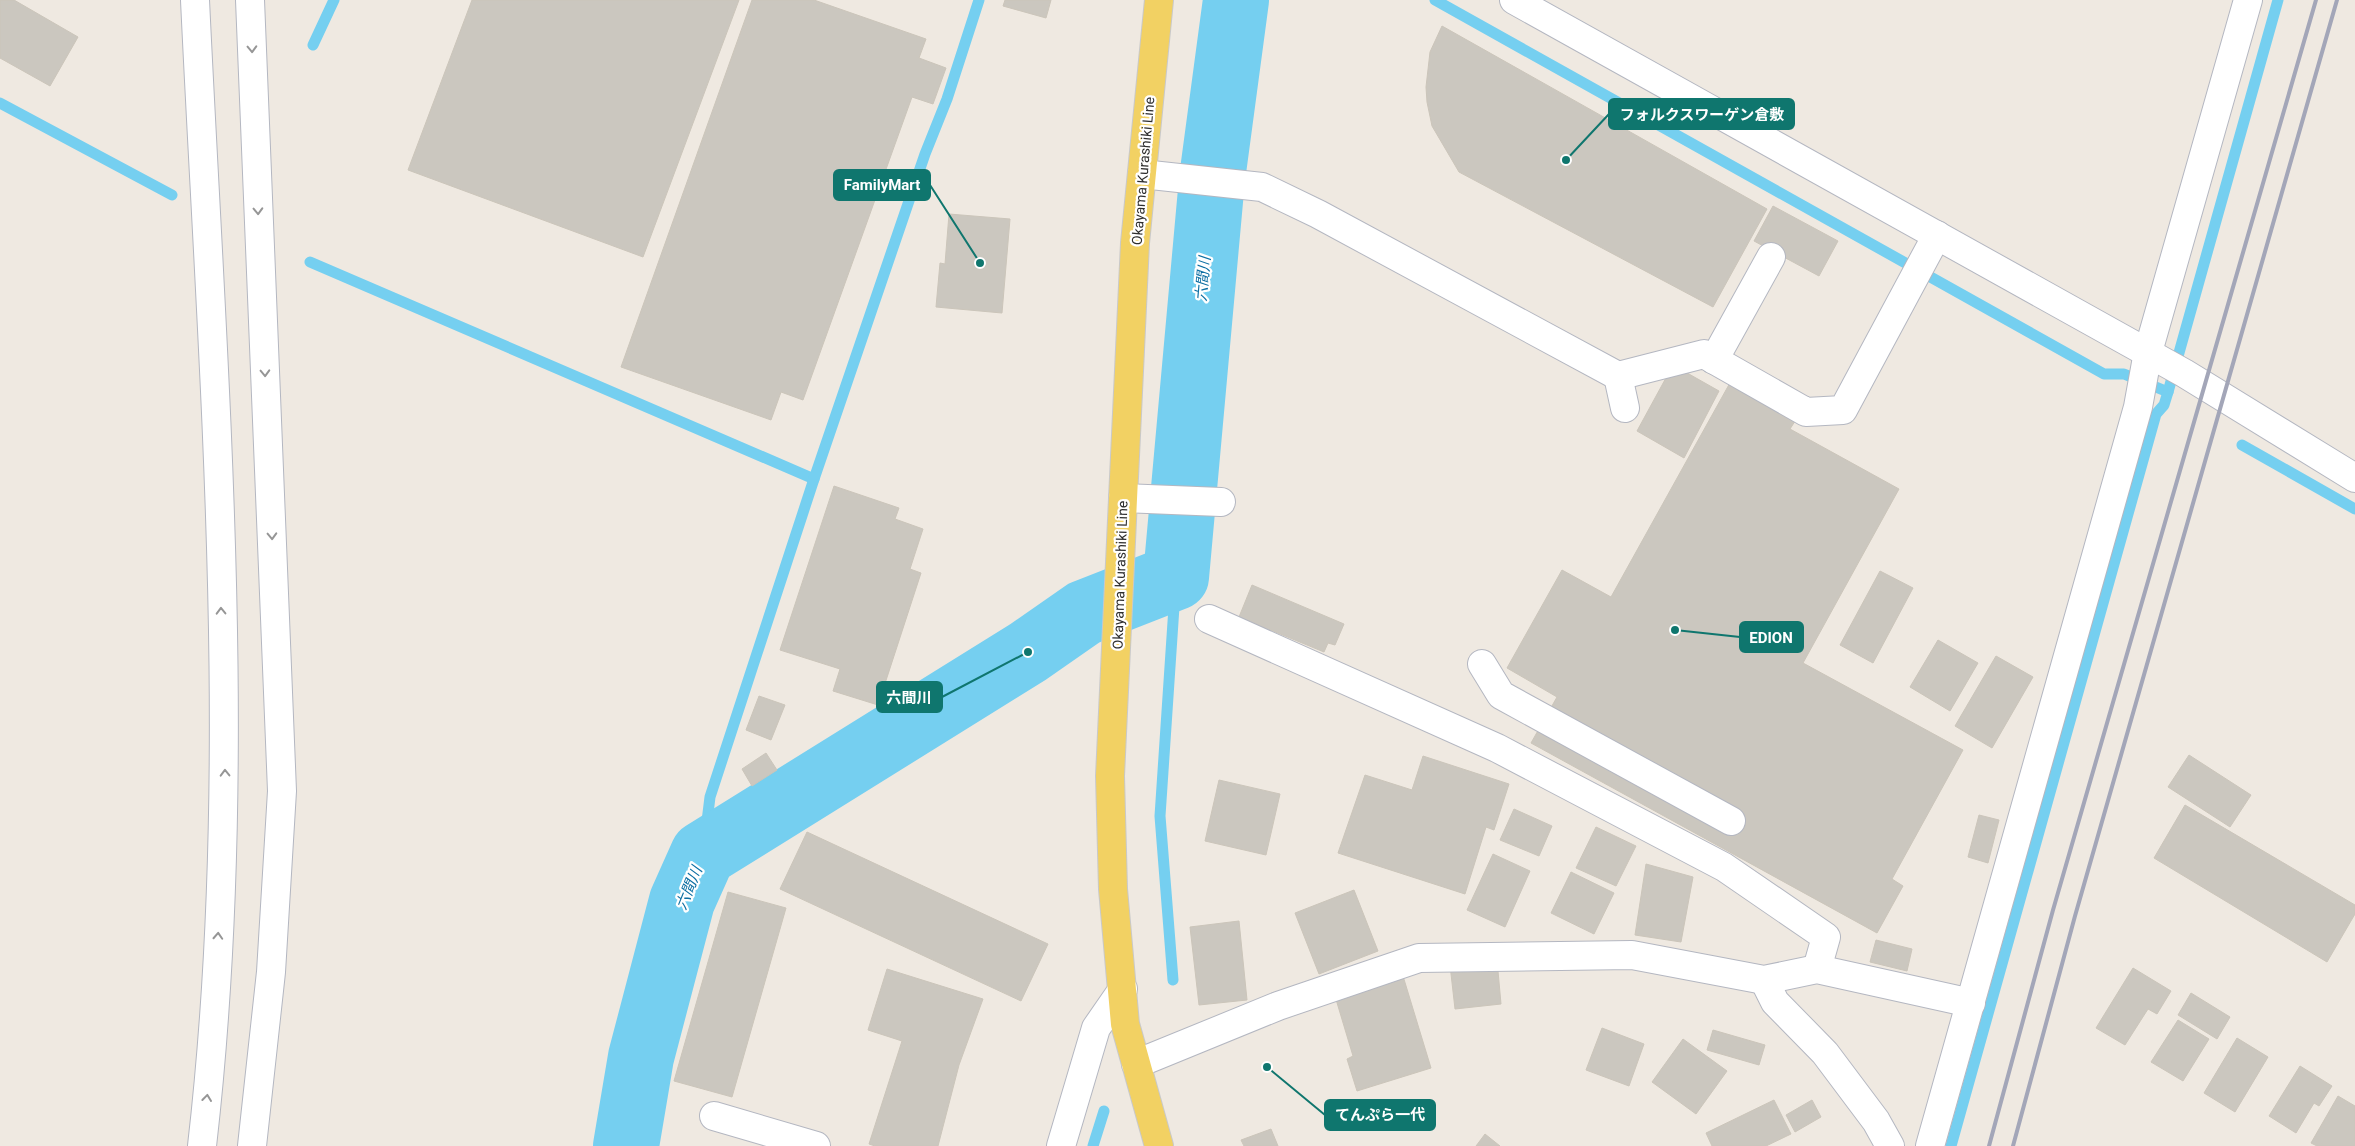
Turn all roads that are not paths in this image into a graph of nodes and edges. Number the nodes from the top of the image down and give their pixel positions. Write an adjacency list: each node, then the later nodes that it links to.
1 (195, 0): 25 (street, one-way to 1)
2 (250, 0): 26 (street, one-way to 26)
3 (1159, 0): 6 (main road, Okayama Kurashiki Line)
4 (1514, 0): 7 (street)
5 (2248, 0): 10 (street)
6 (1142, 174): 11 (street); 14 (main road, Okayama Kurashiki Line)
7 (1937, 235): 9 (street); 10 (street)
8 (1771, 257): 9 (street)
9 (1714, 360): 11 (street)
10 (2156, 370): 13 (street); 22 (street)
11 (1618, 376): 12 (street)
12 (1625, 408)
13 (2355, 478)
14 (1123, 498): 15 (street); 21 (main road, Okayama Kurashiki Line)
15 (1221, 502)
16 (1209, 620): 19 (street)
17 (1482, 664): 18 (street)
18 (1731, 821)
19 (1817, 969): 20 (street); 22 (street)
20 (1764, 980): 23 (street); 30 (street)
21 (1122, 989): 23 (main road, Okayama Kurashiki Line); 28 (street)
22 (1971, 1003): 31 (street)
23 (1136, 1064): 29 (main road, Okayama Kurashiki Line)
24 (714, 1116): 27 (street)
25 (202, 1146)
26 (252, 1146)
27 (816, 1146)
28 (1060, 1146)
29 (1159, 1146)
30 (1890, 1146)
31 (1930, 1146)

